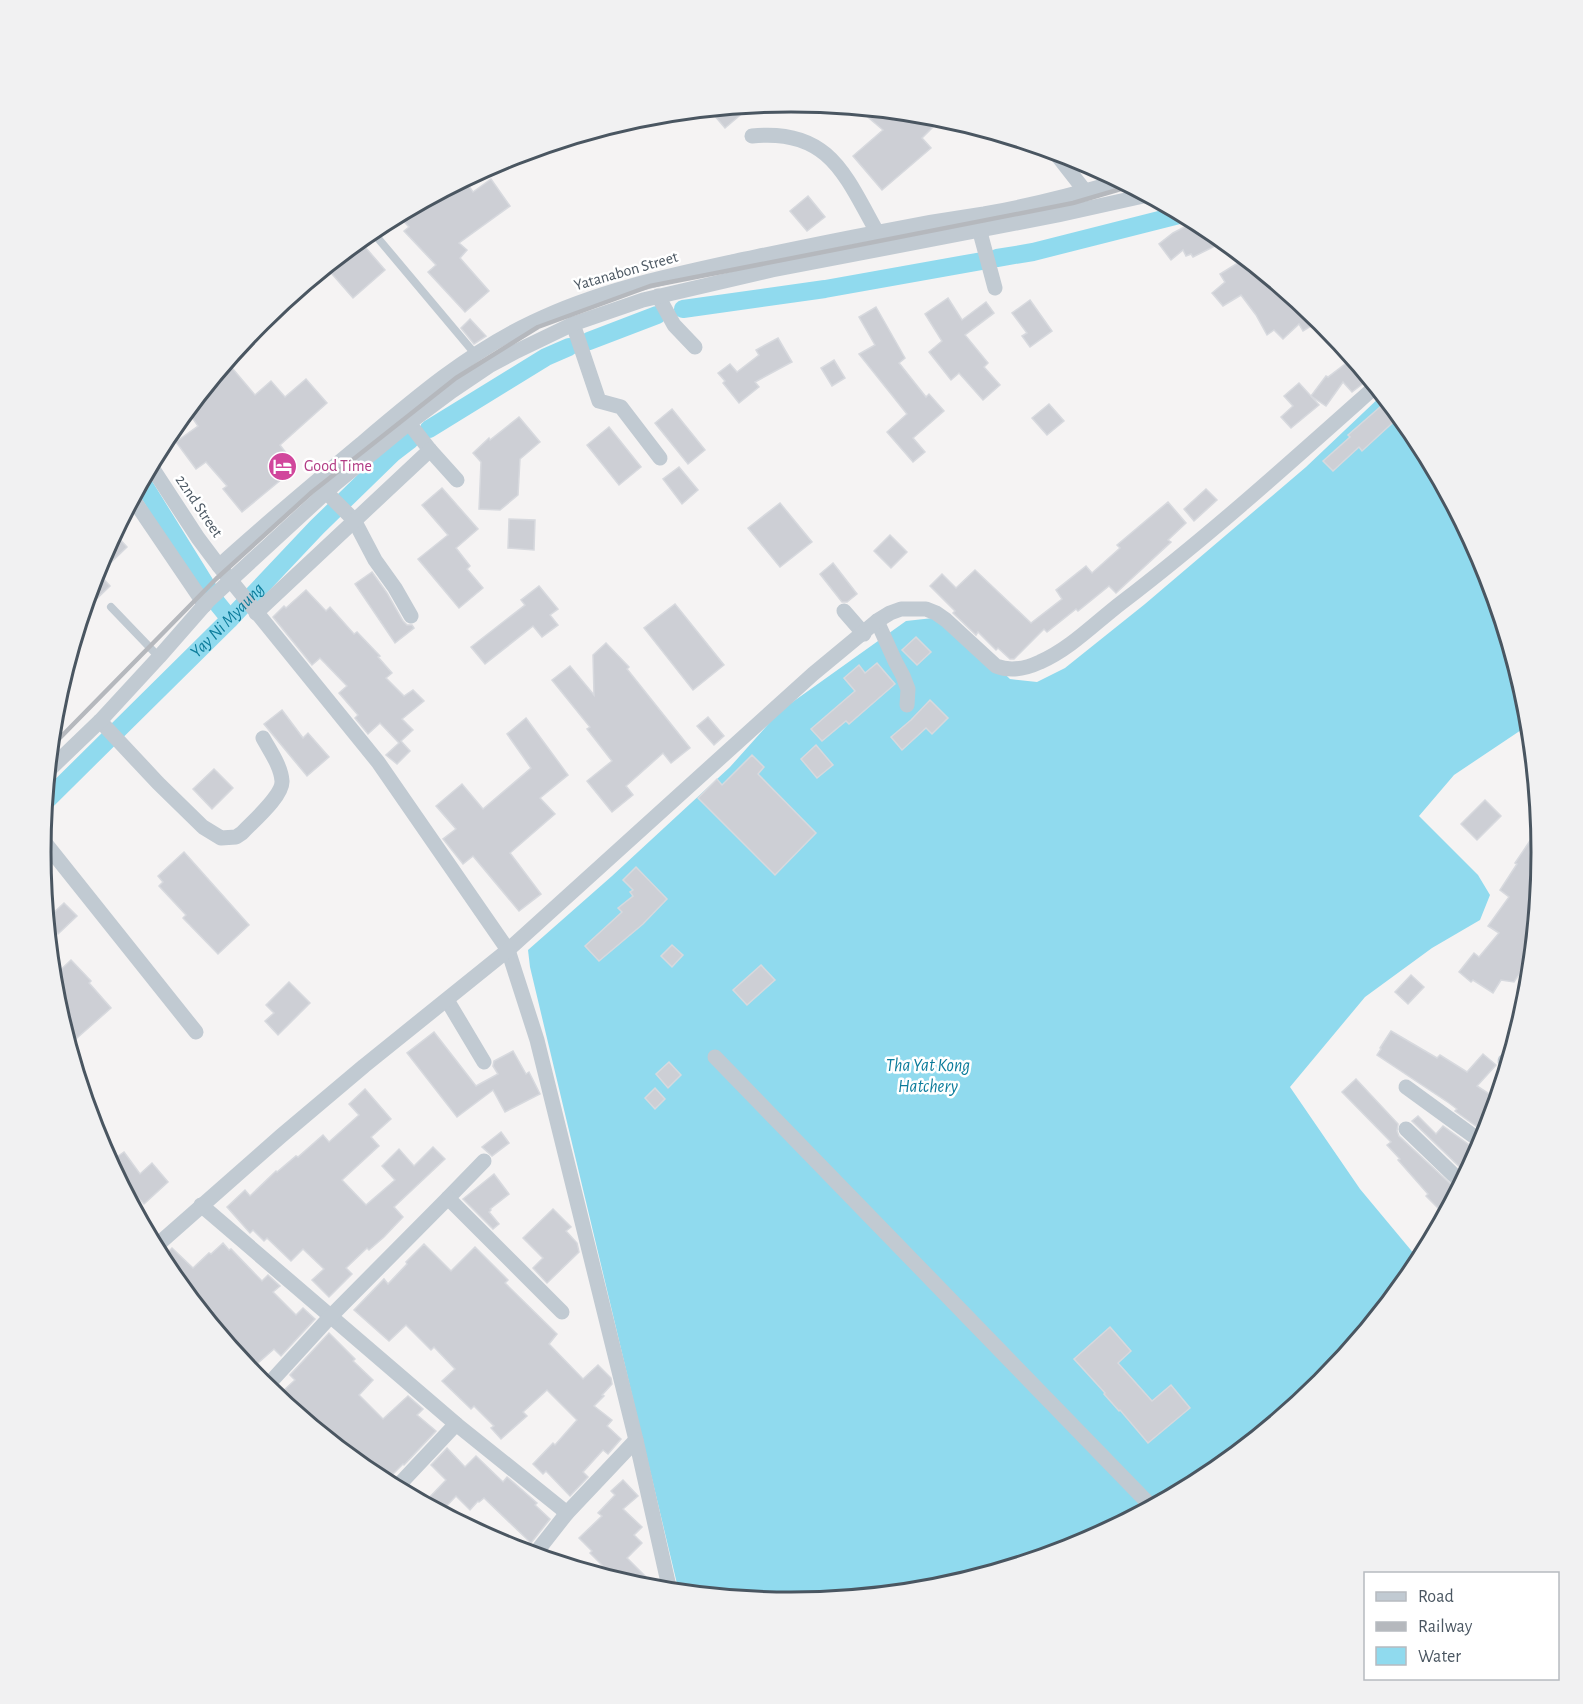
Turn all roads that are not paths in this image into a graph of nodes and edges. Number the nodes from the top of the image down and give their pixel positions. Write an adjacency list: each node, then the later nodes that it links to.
1 (752, 136): 7 (street)
2 (1064, 164): 4 (street)
3 (1110, 184): 4 (street, Yatanabon Street)
4 (1085, 191): 6 (street, Yatanabon Street)
5 (1137, 197): 6 (street)
6 (978, 222): 7 (street, Yatanabon Street); 9 (street); 12 (street)
7 (877, 232): 9 (street); 10 (street, Yatanabon Street)
8 (378, 238): 16 (lane)
9 (882, 250): 11 (street)
10 (770, 254): 11 (street); 16 (street, Yatanabon Street)
11 (772, 270): 13 (street)
12 (994, 288)
13 (658, 296): 14 (street); 15 (street)
14 (573, 324): 18 (street); 20 (street)
15 (695, 347)
16 (476, 355): 25 (street, Yatanabon Street)
17 (1370, 391): 32 (street)
18 (411, 426): 19 (street); 24 (street)
19 (427, 446): 22 (street); 24 (street)
20 (660, 458)
21 (156, 473): 25 (street, 22nd Street)
22 (457, 480)
23 (137, 505): 27 (street)
24 (339, 505): 26 (street); 29 (street); 31 (street)
25 (219, 566): 26 (street, 22nd Street)
26 (230, 585): 27 (street); 29 (street, 22nd Street)
27 (207, 603): 34 (street)
28 (111, 607): 34 (lane)
29 (254, 609): 40 (street, 22nd Street)
30 (844, 610): 33 (street)
31 (411, 616)
32 (877, 621): 33 (street); 35 (street)
33 (864, 634): 40 (street)
34 (159, 657): 36 (street)
35 (908, 705)
36 (100, 721): 37 (street); 38 (street)
37 (263, 738)
38 (56, 763)
39 (51, 851): 42 (street)
40 (508, 950): 41 (street); 57 (street, 22nd Street)
41 (447, 1000): 44 (street); 51 (street)
42 (196, 1032)
43 (715, 1058): 59 (street)
44 (484, 1062)
45 (1406, 1087): 47 (street)
46 (1406, 1129): 49 (street)
47 (1475, 1137)
48 (484, 1161): 50 (street)
49 (1457, 1178)
50 (448, 1198): 53 (street); 54 (street)
51 (201, 1205): 52 (street); 54 (street)
52 (162, 1241)
53 (562, 1312)
54 (330, 1317): 55 (street); 56 (street)
55 (273, 1380)
56 (456, 1424): 58 (street); 60 (street)
57 (636, 1440): 60 (street); 62 (street, 22nd Street)
58 (402, 1481)
59 (1146, 1501)
60 (567, 1513): 61 (street)
61 (540, 1548)
62 (668, 1581)

